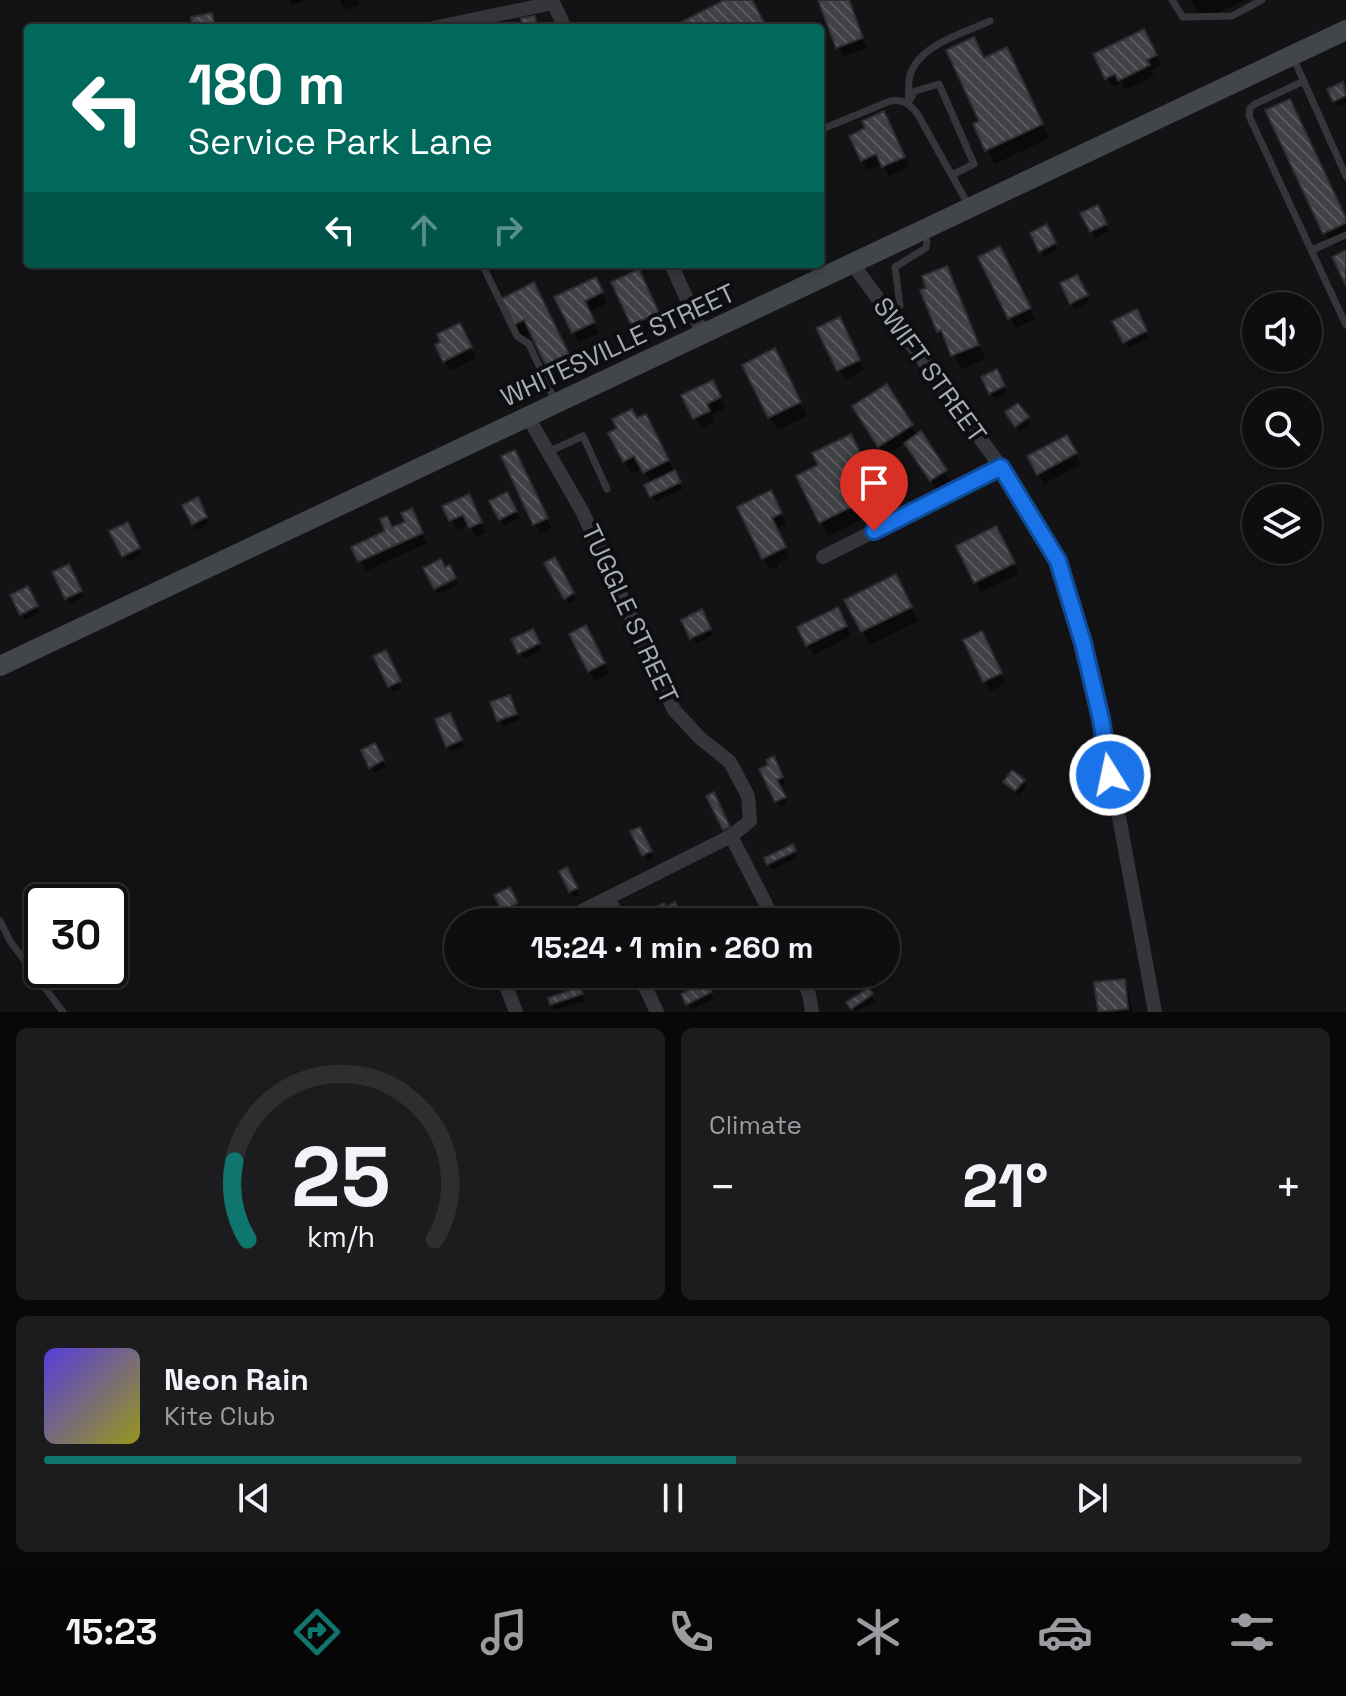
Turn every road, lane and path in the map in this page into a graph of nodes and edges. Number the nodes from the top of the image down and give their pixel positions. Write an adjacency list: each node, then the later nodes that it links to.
1 (1172, 0): 2 (lane)
2 (1262, 0)
3 (553, 1): 5 (street); 6 (street)
4 (990, 21): 10 (lane)
5 (451, 24)
6 (563, 24)
7 (1346, 30): 8 (main road, WHITESVILLE STREET)
8 (1292, 55): 9 (lane); 14 (main road, WHITESVILLE STREET)
9 (1304, 81): 13 (lane); 17 (lane)
10 (908, 103): 11 (lane); 12 (lane); 12 (lane)
11 (824, 128)
12 (952, 175): 14 (lane)
13 (1346, 176)
14 (970, 208): 15 (main road, WHITESVILLE STREET)
15 (922, 230): 18 (main road, WHITESVILLE STREET); 21 (lane)
16 (1346, 235): 17 (lane)
17 (1312, 250): 22 (lane)
18 (852, 263): 21 (street, SWIFT STREET); 23 (main road, WHITESVILLE STREET)
19 (484, 268): 24 (lane)
20 (673, 268): 23 (street)
21 (890, 313): 27 (street, SWIFT STREET)
22 (1346, 325)
23 (703, 334): 24 (main road, WHITESVILLE STREET)
24 (556, 403): 25 (main road, WHITESVILLE STREET)
25 (528, 417): 26 (street, TUGGLE STREET); 30 (main road, WHITESVILLE STREET)
26 (548, 452): 28 (lane); 31 (street, TUGGLE STREET)
27 (1001, 467): 29 (street); 37 (street, SWIFT STREET)
28 (607, 489)
29 (823, 557)
30 (0, 666)
31 (731, 836): 32 (street); 35 (street)
32 (609, 898): 33 (street); 34 (street)
33 (589, 908)
34 (613, 908)
35 (768, 908)
36 (0, 921): 41 (lane)
37 (1149, 981): 46 (street, SWIFT STREET); 47 (street, SWIFT STREET)
38 (507, 988): 43 (street)
39 (646, 988): 44 (street)
40 (806, 988): 45 (street)
41 (61, 1009): 42 (lane)
42 (51, 1012)
43 (516, 1012)
44 (657, 1012)
45 (812, 1012)
46 (1147, 1012)
47 (1155, 1012)

